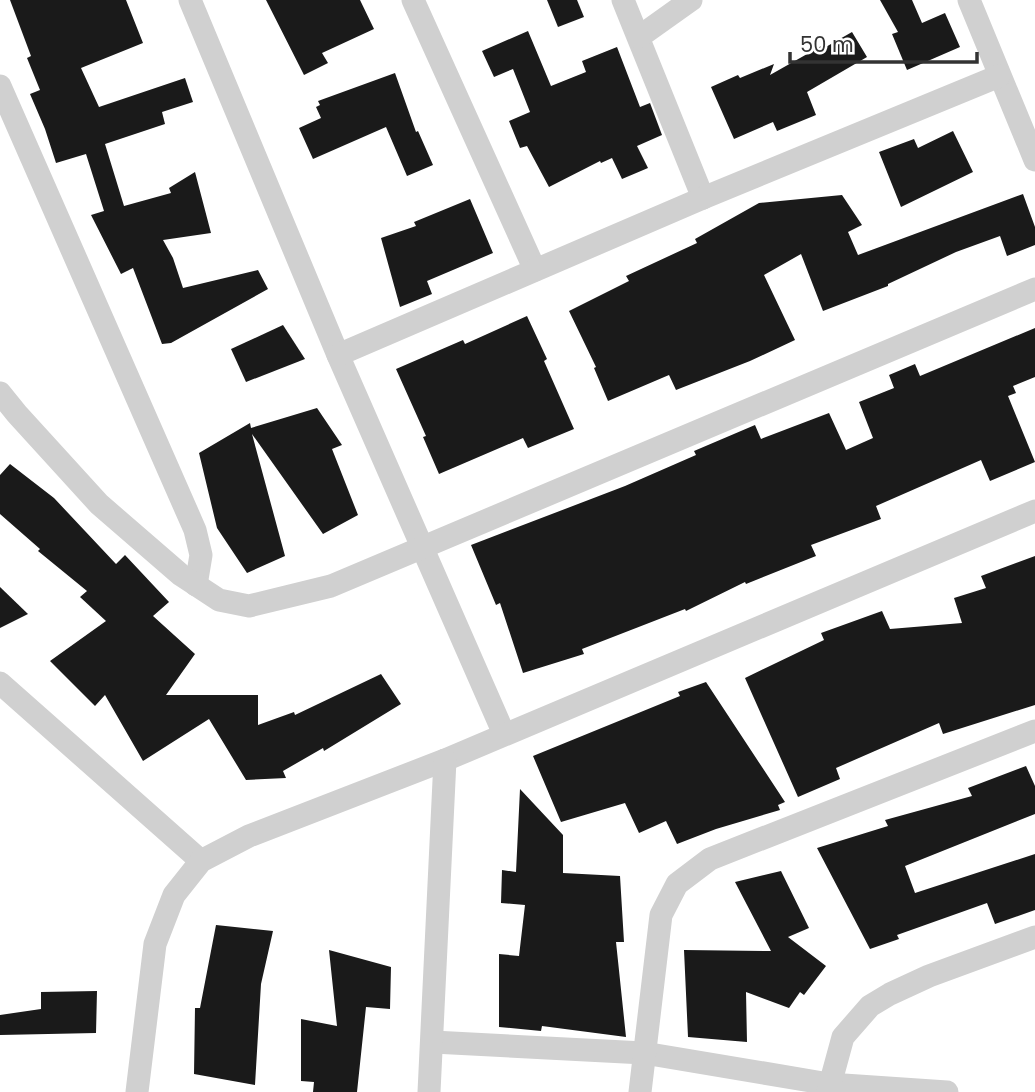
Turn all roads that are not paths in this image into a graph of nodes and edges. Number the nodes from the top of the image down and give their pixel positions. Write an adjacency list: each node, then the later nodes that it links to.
1 (190, 0): 13 (street)
2 (413, 0): 11 (street)
3 (623, 0): 6 (street)
4 (691, 0): 6 (street)
5 (969, 0): 7 (street)
6 (639, 37): 10 (street)
7 (999, 76): 9 (street); 10 (street)
8 (0, 87): 17 (street)
9 (1035, 160)
10 (703, 198): 11 (street)
11 (535, 270): 13 (street)
12 (1035, 289): 16 (street)
13 (338, 355): 16 (street)
14 (0, 393): 17 (street)
15 (1035, 511): 20 (street)
16 (423, 547): 17 (street); 20 (street)
17 (196, 585)
18 (0, 682): 22 (street)
19 (1035, 731): 25 (street)
20 (504, 734): 21 (street)
21 (445, 760): 22 (street); 24 (street)
22 (201, 861): 27 (street)
23 (1035, 937): 26 (street)
24 (433, 1042): 25 (street); 28 (street)
25 (644, 1053): 26 (street); 29 (street)
26 (828, 1088): 30 (street)
27 (137, 1092)
28 (429, 1092)
29 (640, 1092)
30 (947, 1092)

